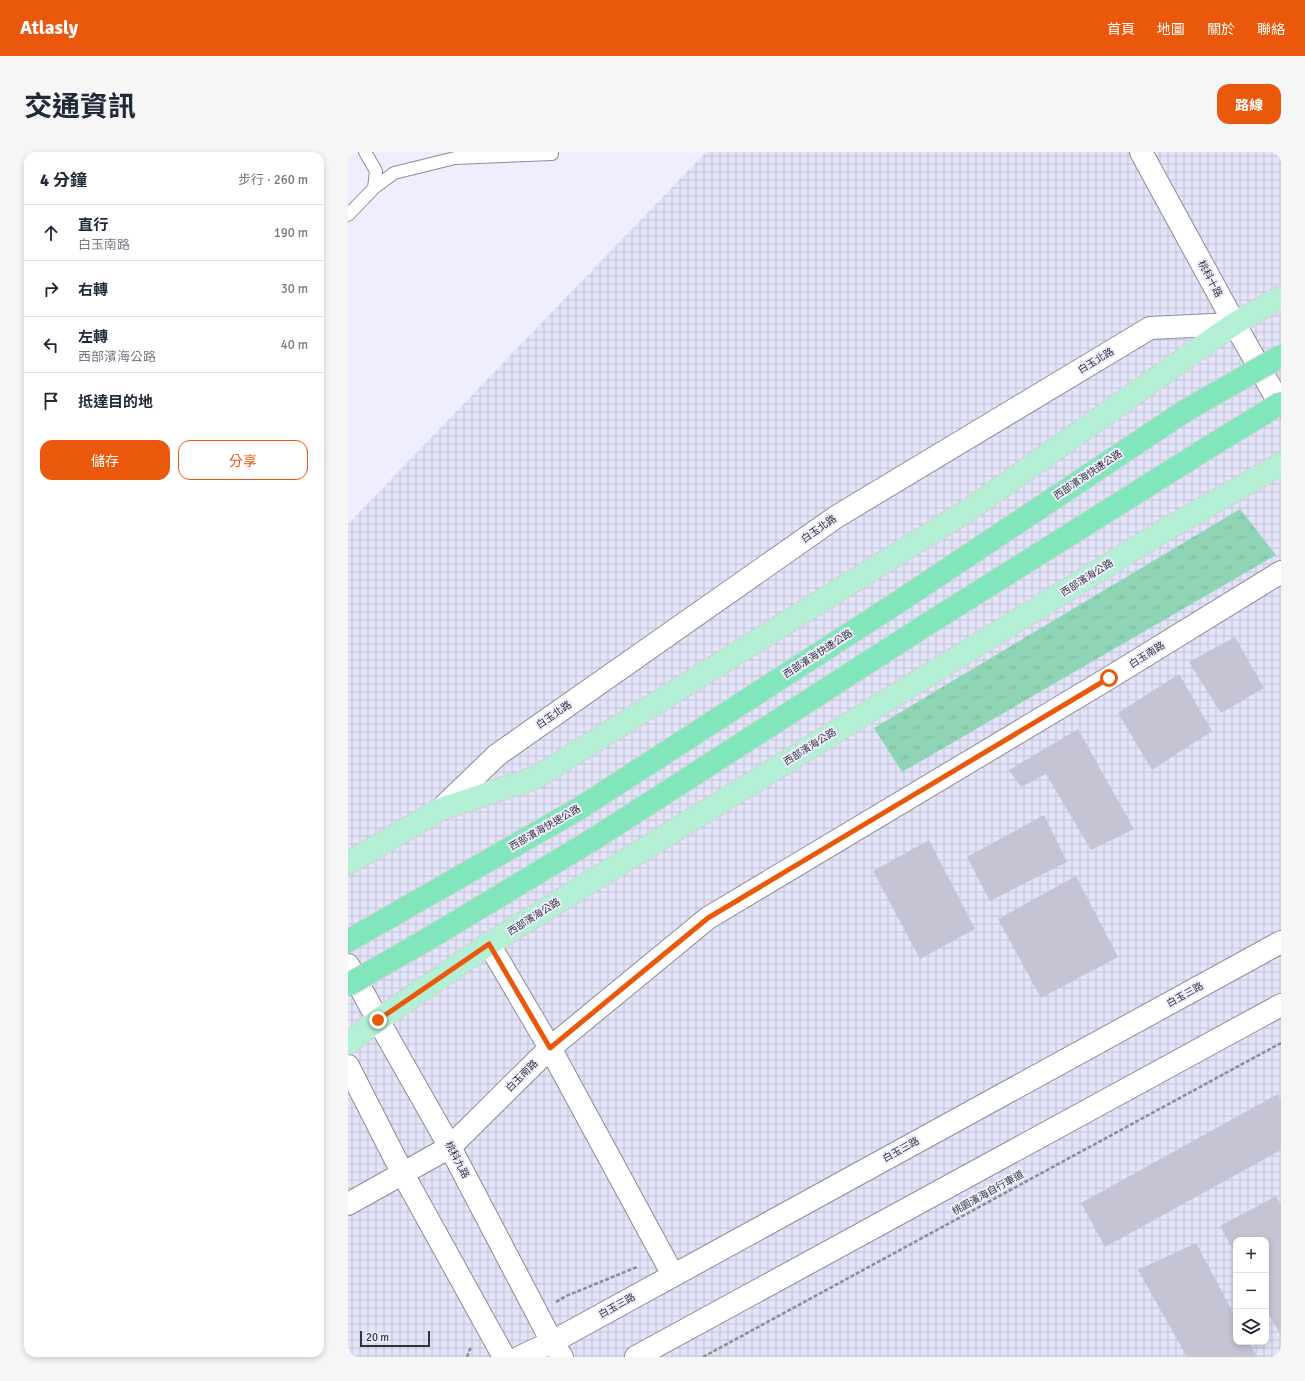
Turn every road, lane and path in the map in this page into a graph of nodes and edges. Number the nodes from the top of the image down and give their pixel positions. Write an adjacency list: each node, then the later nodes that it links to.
1 (365, 152): 4 (lane)
2 (1141, 152): 7 (street, 桃科十路)
3 (552, 154): 4 (lane)
4 (374, 188): 5 (lane)
5 (348, 215)
6 (1281, 297): 7 (main road)
7 (1234, 324): 9 (street, 桃科十路); 12 (main road); 12 (street, 白玉北路)
8 (1281, 356): 14 (highway, 西部濱海快速公路, bridge)
9 (1281, 404): 18 (highway, bridge)
10 (1281, 464): 16 (main road, 西部濱海公路)
11 (1281, 572): 23 (street, 白玉南路)
12 (441, 809): 13 (main road)
13 (348, 863)
14 (348, 941)
15 (1281, 942): 28 (street, 白玉三路)
16 (489, 944): 20 (main road, 西部濱海公路); 23 (street)
17 (348, 965): 20 (street, 桃科九路)
18 (348, 985)
19 (1281, 1006): 32 (street)
20 (378, 1020): 21 (main road, 西部濱海公路); 25 (street, 桃科九路)
21 (348, 1043)
22 (1281, 1043): 33 (path, 桃園濱海自行車道)
23 (550, 1048): 25 (street, 白玉南路); 28 (street)
24 (348, 1066): 26 (street)
25 (450, 1147): 26 (street, 白玉南路); 29 (street, 桃科九路)
26 (403, 1174): 27 (street, 白玉南路); 30 (street)
27 (348, 1204)
28 (673, 1275): 29 (street, 白玉三路)
29 (557, 1349): 31 (street, 白玉三路)
30 (504, 1357)
31 (520, 1357)
32 (636, 1357)
33 (703, 1357)

